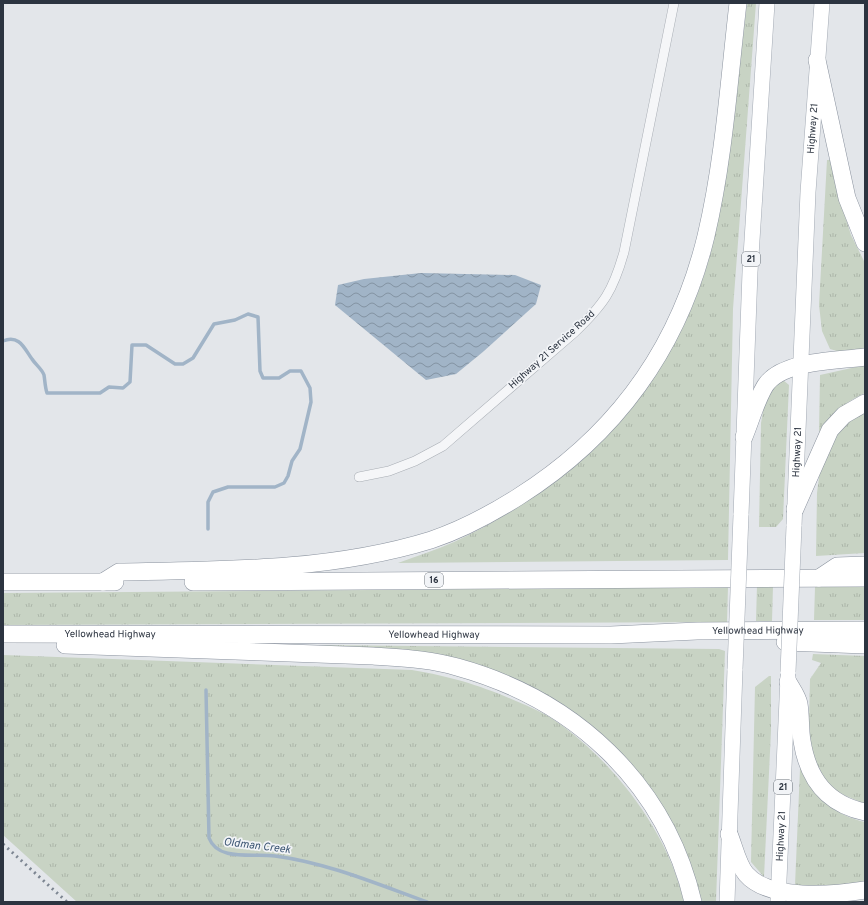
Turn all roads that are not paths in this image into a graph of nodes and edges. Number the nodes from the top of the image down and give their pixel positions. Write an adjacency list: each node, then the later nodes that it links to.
1 (674, 3): 11 (street, Highway 21 Service Road)
2 (738, 3): 17 (highway)
3 (767, 3): 10 (main road, 21)
4 (822, 3): 5 (main road, Highway 21 / 21)
5 (816, 60): 6 (highway); 8 (main road, Highway 21 / 21)
6 (865, 243)
7 (865, 357): 8 (highway)
8 (800, 365): 10 (highway); 12 (main road, Highway 21 / 21)
9 (865, 403): 12 (highway)
10 (744, 437): 25 (main road, 21, bridge)
11 (359, 477)
12 (795, 509): 23 (main road, Highway 21 / 21, bridge)
13 (865, 565): 14 (highway)
14 (819, 578): 15 (highway, 16); 17 (highway, 16)
15 (865, 578)
16 (3, 582): 17 (highway, 16)
17 (103, 582)
18 (865, 630): 20 (highway, Yellowhead Highway)
19 (3, 634): 20 (highway, Yellowhead Highway)
20 (611, 635): 22 (highway)
21 (3, 643): 28 (highway)
22 (865, 645)
23 (788, 677): 24 (highway); 27 (main road, Highway 21 / 21)
24 (865, 812)
25 (729, 834): 27 (highway); 29 (main road, 21)
26 (865, 890): 27 (highway)
27 (779, 896)
28 (693, 902)
29 (727, 902)

